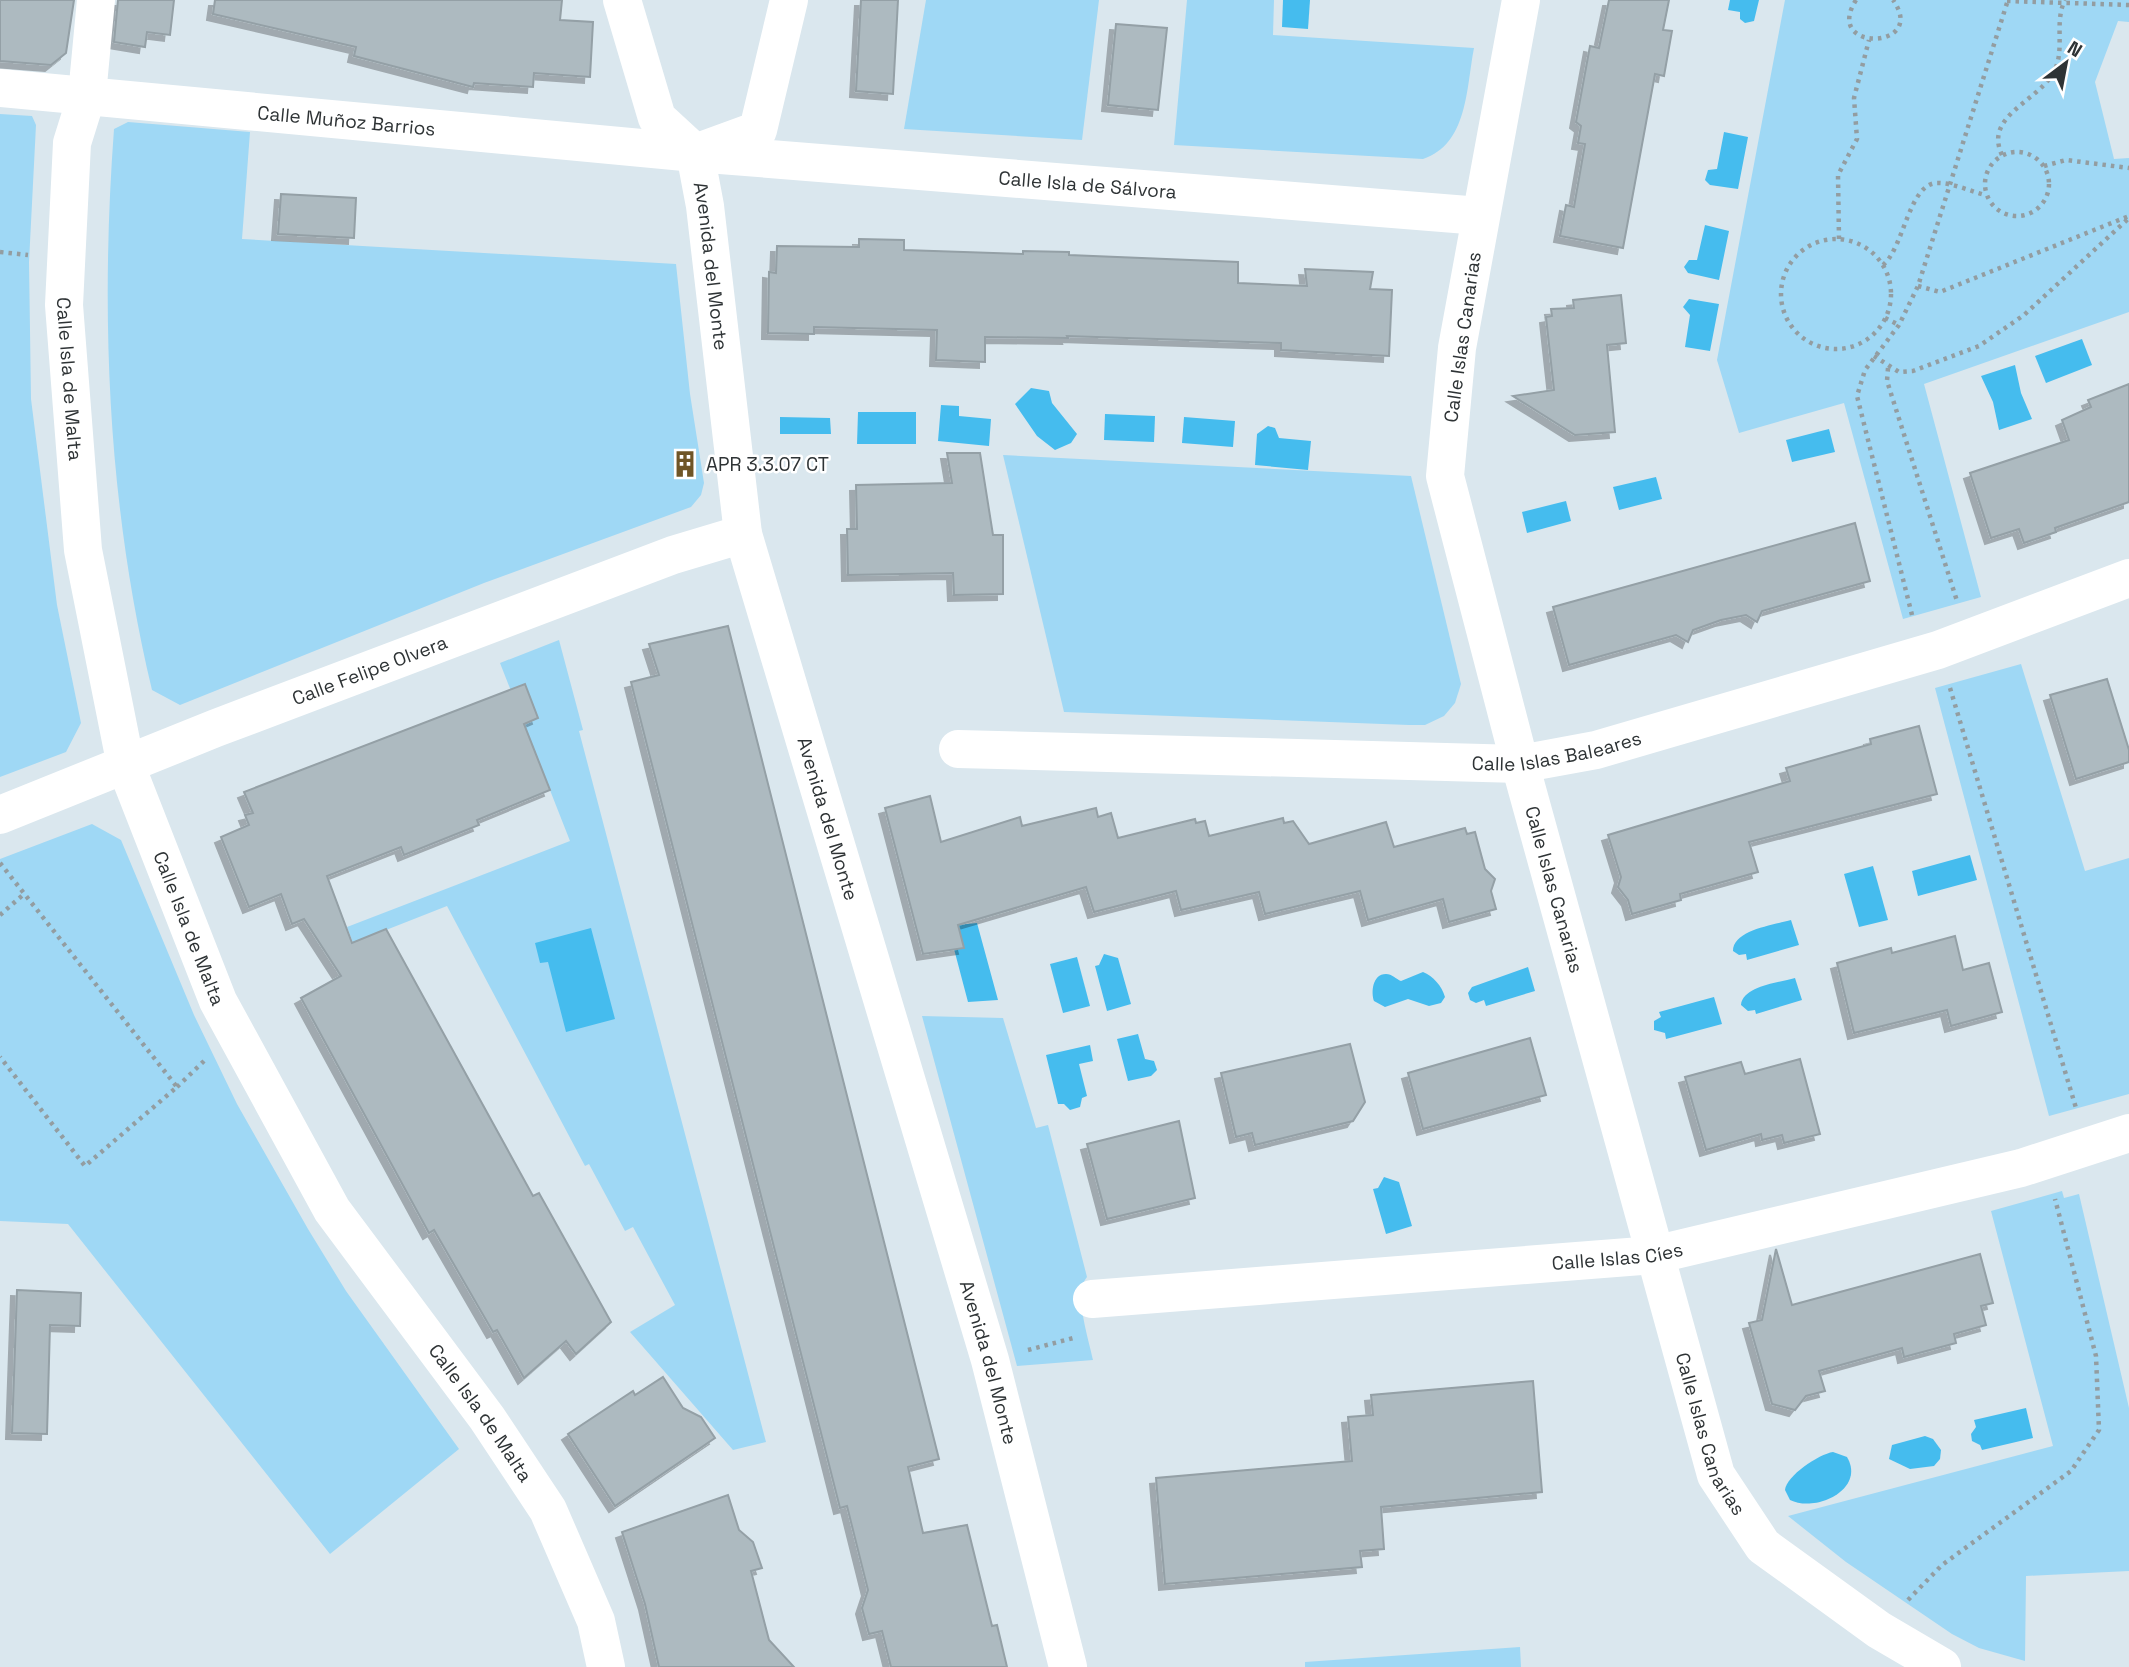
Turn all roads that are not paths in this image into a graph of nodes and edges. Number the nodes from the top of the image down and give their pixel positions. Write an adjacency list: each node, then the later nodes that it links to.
1 (96, 0): 6 (street, Calle Isla de Malta)
2 (622, 0): 7 (street)
3 (789, 0): 7 (street)
4 (1521, 0): 8 (street, Calle Islas Canarias)
5 (0, 88): 6 (street, Calle Muñoz Barrios)
6 (87, 95): 7 (street, Calle Muñoz Barrios); 13 (street, Calle Isla de Malta)
7 (695, 153): 8 (street, Calle Isla de Sálvora); 9 (street, Avenida del Monte)
8 (1480, 216): 12 (street, Calle Islas Canarias)
9 (743, 534): 13 (street, Calle Felipe Olvera); 19 (street, Avenida del Monte)
10 (2129, 578): 12 (street, Calle Islas Baleares)
11 (958, 748): 12 (street, Calle Islas Baleares)
12 (1520, 764): 16 (street, Calle Islas Canarias)
13 (126, 766): 14 (street, Calle Felipe Olvera); 18 (street, Calle Isla de Malta)
14 (0, 815)
15 (2129, 1133): 16 (street, Calle Islas Cíes)
16 (1654, 1255): 17 (street, Calle Islas Cíes); 20 (street, Calle Islas Canarias)
17 (1091, 1316)
18 (606, 1667)
19 (1068, 1667)
20 (1942, 1667)

